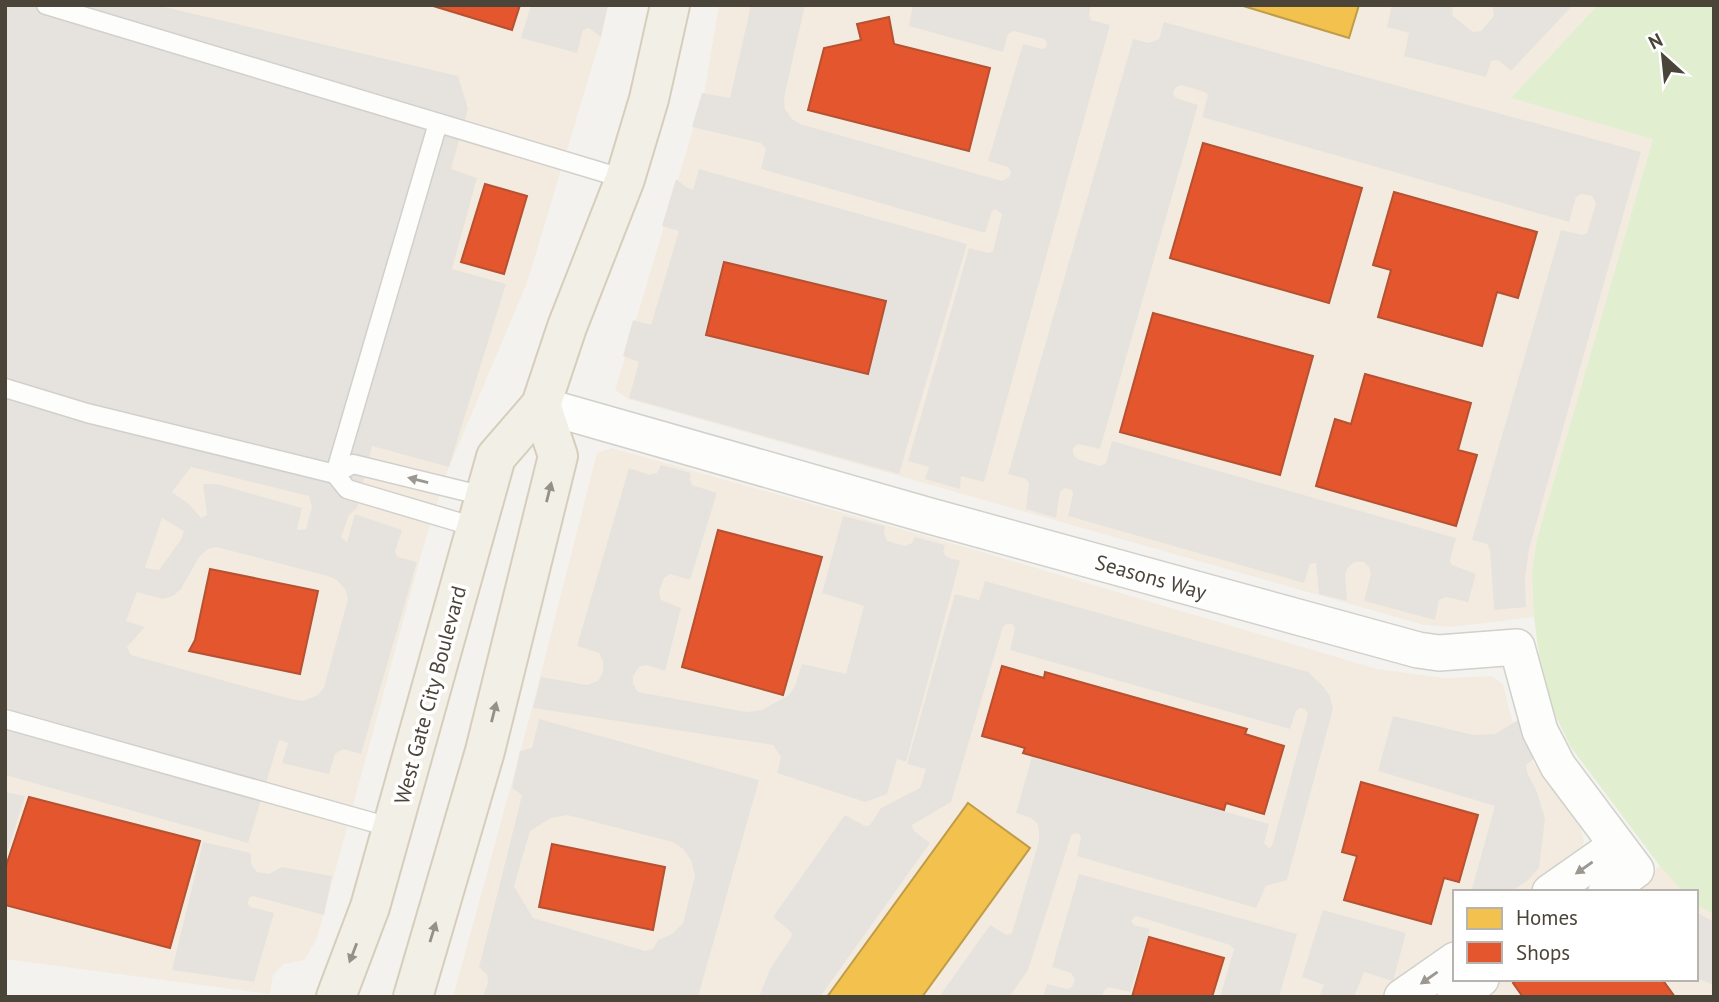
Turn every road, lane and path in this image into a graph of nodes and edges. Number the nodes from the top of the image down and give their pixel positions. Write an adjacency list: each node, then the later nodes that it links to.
1 (46, 5): 3 (lane)
2 (670, 5): 4 (main road, West Gate City Boulevard)
3 (438, 123): 4 (lane); 7 (lane)
4 (625, 179): 6 (main road, West Gate City Boulevard)
5 (5, 388): 7 (lane)
6 (541, 405): 8 (main road, West Gate City Boulevard); 11 (street, Seasons Way); 17 (main road, one-way to 6)
7 (335, 474): 8 (lane); 8 (lane, one-way to 7)
8 (480, 512): 10 (main road, West Gate City Boulevard)
9 (5, 719): 10 (lane)
10 (393, 828): 16 (main road, West Gate City Boulevard, one-way to 16)
11 (1627, 858): 12 (street, one-way to 12); 13 (street)
12 (1555, 890)
13 (1607, 890)
14 (1453, 961): 18 (street, one-way to 18)
15 (1477, 981): 19 (street)
16 (336, 997)
17 (413, 997)
18 (1402, 997)
19 (1455, 997)

